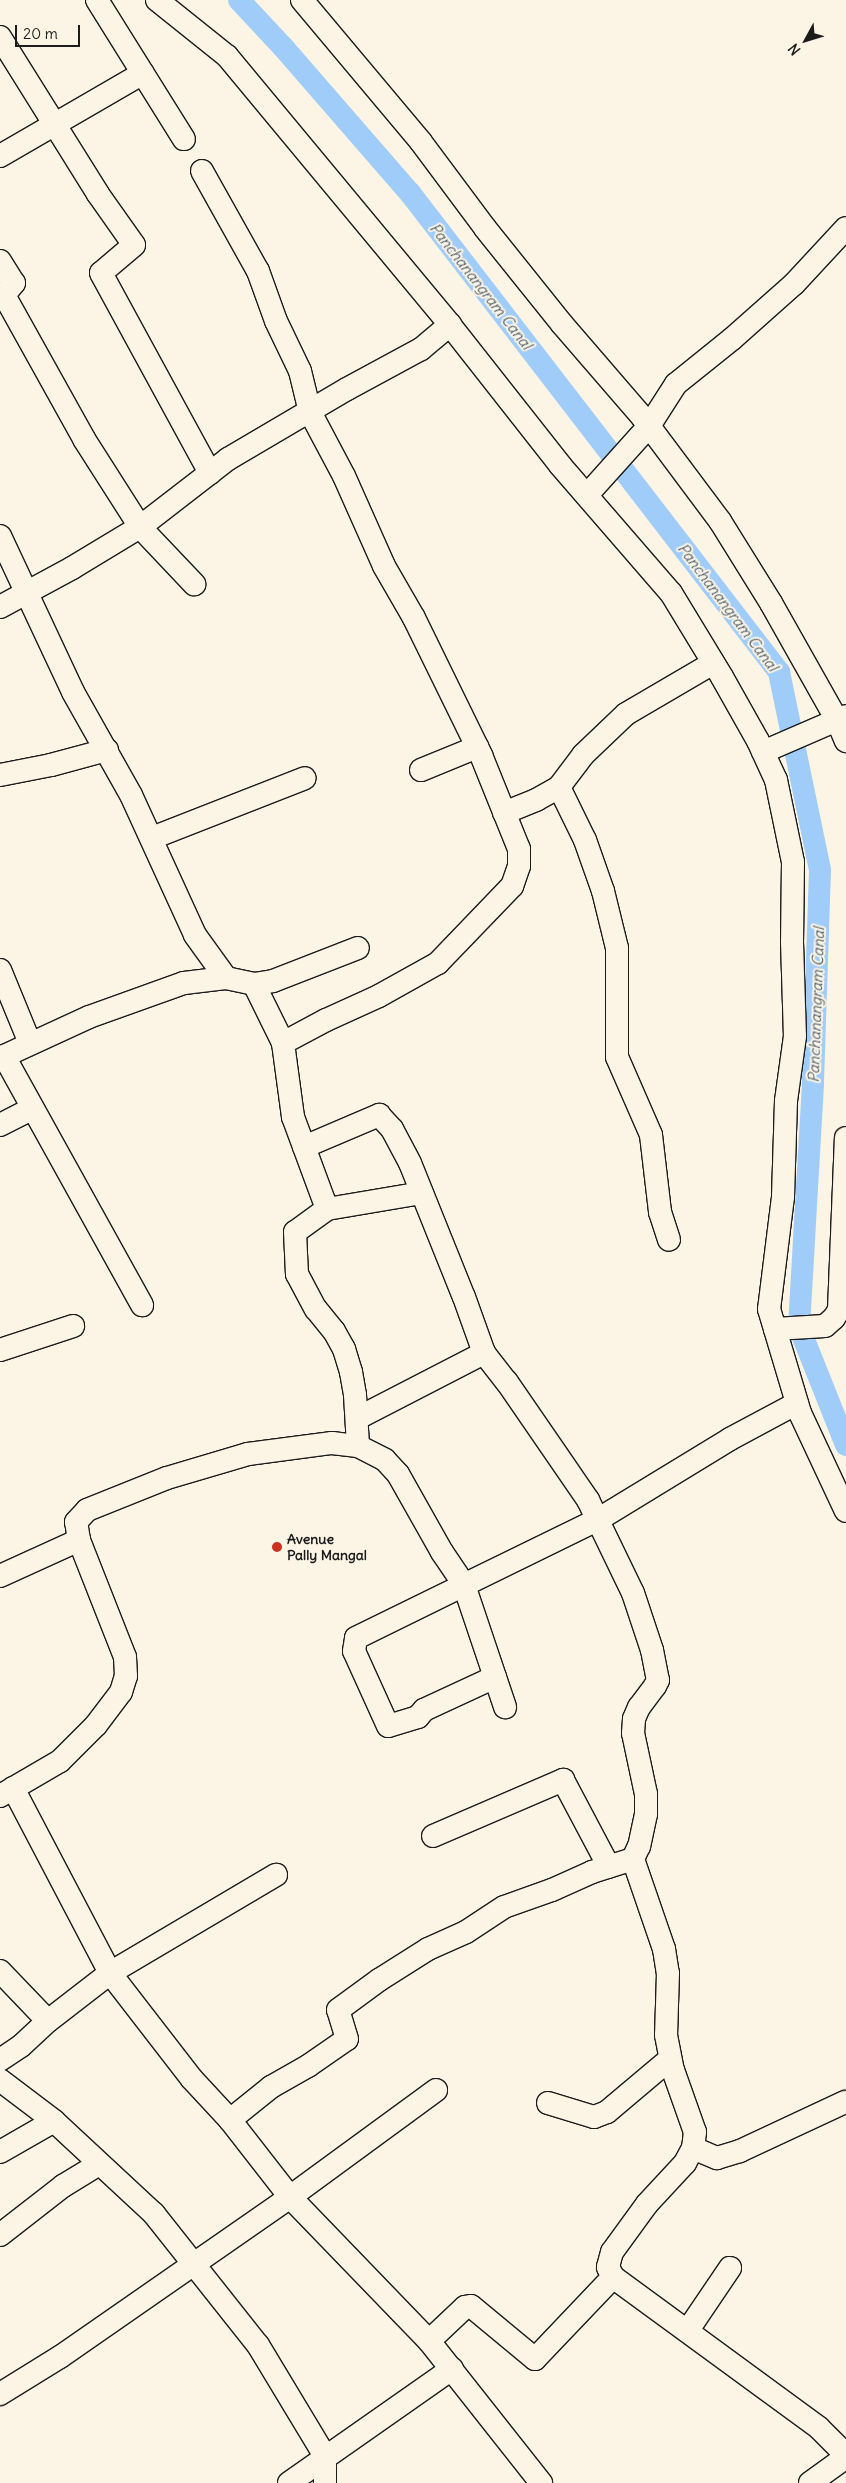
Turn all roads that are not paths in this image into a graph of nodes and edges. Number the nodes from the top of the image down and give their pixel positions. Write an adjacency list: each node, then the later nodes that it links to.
1 (97, 0): 5 (street)
2 (157, 0): 12 (street)
3 (302, 0): 14 (street)
4 (1, 40): 6 (street)
5 (143, 73): 6 (street); 7 (street)
6 (54, 125): 8 (street); 15 (street)
7 (184, 139)
8 (0, 156)
9 (202, 171): 13 (street)
10 (846, 228): 14 (street)
11 (0, 261): 17 (street)
12 (450, 325): 13 (street); 16 (street)
13 (310, 412): 15 (street); 25 (street)
14 (649, 426): 16 (street); 23 (street)
15 (210, 473): 17 (street)
16 (587, 495): 22 (street)
17 (140, 527): 19 (street); 20 (street)
18 (0, 536): 20 (street)
19 (194, 584)
20 (26, 594): 21 (street); 26 (street)
21 (0, 607)
22 (714, 663): 27 (street); 31 (street)
23 (834, 722): 24 (street); 27 (street)
24 (846, 741)
25 (477, 747): 28 (street); 32 (street)
26 (107, 750): 29 (street); 33 (street)
27 (763, 752): 50 (street)
28 (421, 770)
29 (0, 775)
30 (305, 778): 33 (street)
31 (559, 787): 32 (street); 47 (street)
32 (504, 813): 39 (street)
33 (152, 838): 36 (street)
34 (358, 948): 37 (street)
35 (0, 970): 38 (street)
36 (226, 978): 37 (street); 38 (street)
37 (254, 984): 39 (street)
38 (30, 1043): 40 (street)
39 (283, 1043): 44 (street)
40 (2, 1057): 41 (street)
41 (32, 1109): 42 (street); 48 (street)
42 (0, 1125)
43 (846, 1138): 50 (street)
44 (304, 1147): 45 (street); 46 (street)
45 (422, 1193): 46 (street); 52 (street)
46 (327, 1209): 54 (street)
47 (669, 1240)
48 (142, 1306)
49 (73, 1326): 51 (street)
50 (784, 1329): 53 (street)
51 (0, 1350)
52 (484, 1353): 54 (street); 57 (street)
53 (797, 1402): 56 (street); 57 (street)
54 (358, 1418): 55 (street)
55 (358, 1446): 58 (street); 60 (street)
56 (846, 1511)
57 (599, 1519): 60 (street); 65 (street)
58 (79, 1540): 59 (street); 63 (street)
59 (0, 1576)
60 (464, 1585): 61 (street); 61 (street)
61 (495, 1677): 62 (street)
62 (505, 1707)
63 (6, 1792): 69 (street)
64 (433, 1836): 66 (street)
65 (632, 1859): 66 (street); 71 (street)
66 (609, 1867): 77 (street)
67 (276, 1875): 69 (street)
68 (0, 1971): 70 (street)
69 (110, 1973): 70 (street); 77 (street)
70 (48, 2021): 72 (street)
71 (670, 2059): 76 (street); 79 (street)
72 (0, 2060)
73 (0, 2080): 78 (street)
74 (436, 2090): 82 (street)
75 (845, 2102): 79 (street)
76 (548, 2103)
77 (230, 2120): 82 (street)
78 (54, 2121): 80 (street); 81 (street)
79 (693, 2148): 86 (street)
80 (0, 2152)
81 (100, 2164): 83 (street); 84 (street)
82 (290, 2197): 84 (street); 88 (street)
83 (0, 2236)
84 (193, 2263): 90 (street); 91 (street)
85 (730, 2268): 87 (street)
86 (614, 2277): 87 (street); 88 (street)
87 (688, 2330): 92 (street)
88 (429, 2341): 89 (street)
89 (452, 2369): 91 (street); 95 (street)
90 (0, 2394)
91 (325, 2456): 93 (street); 94 (street)
92 (846, 2456): 96 (street)
93 (289, 2483)
94 (324, 2483)
95 (541, 2483)
96 (810, 2483)

